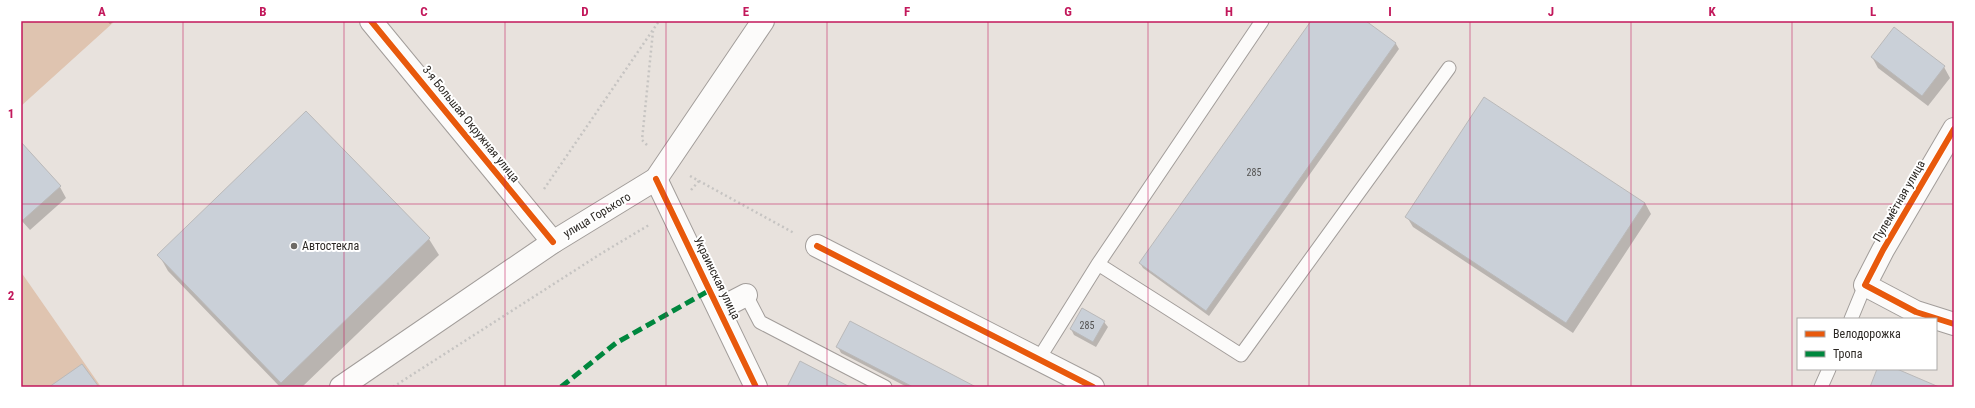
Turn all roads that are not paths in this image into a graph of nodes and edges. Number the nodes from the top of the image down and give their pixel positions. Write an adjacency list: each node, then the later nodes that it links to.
1 (372, 21): 7 (street, 3-я Большая Окружная улица)
2 (763, 21): 6 (street, улица Горького)
3 (1262, 21): 9 (lane)
4 (1449, 68): 9 (lane)
5 (1954, 129): 10 (street, Пулемётная улица)
6 (662, 172): 7 (street, улица Горького); 12 (street, Украинская улица)
7 (553, 242): 19 (street, улица Горького)
8 (817, 246): 17 (street)
9 (1098, 264): 17 (lane)
10 (1865, 286): 13 (lane); 14 (street)
11 (746, 295): 12 (street); 21 (lane)
12 (719, 309): 20 (street, Украинская улица)
13 (1850, 318)
14 (1935, 318)
15 (1937, 319): 16 (street)
16 (1954, 324)
17 (1038, 360): 22 (street)
18 (1829, 370): 23 (lane)
19 (341, 387)
20 (756, 387)
21 (885, 387)
22 (1093, 387)
23 (1821, 387)

